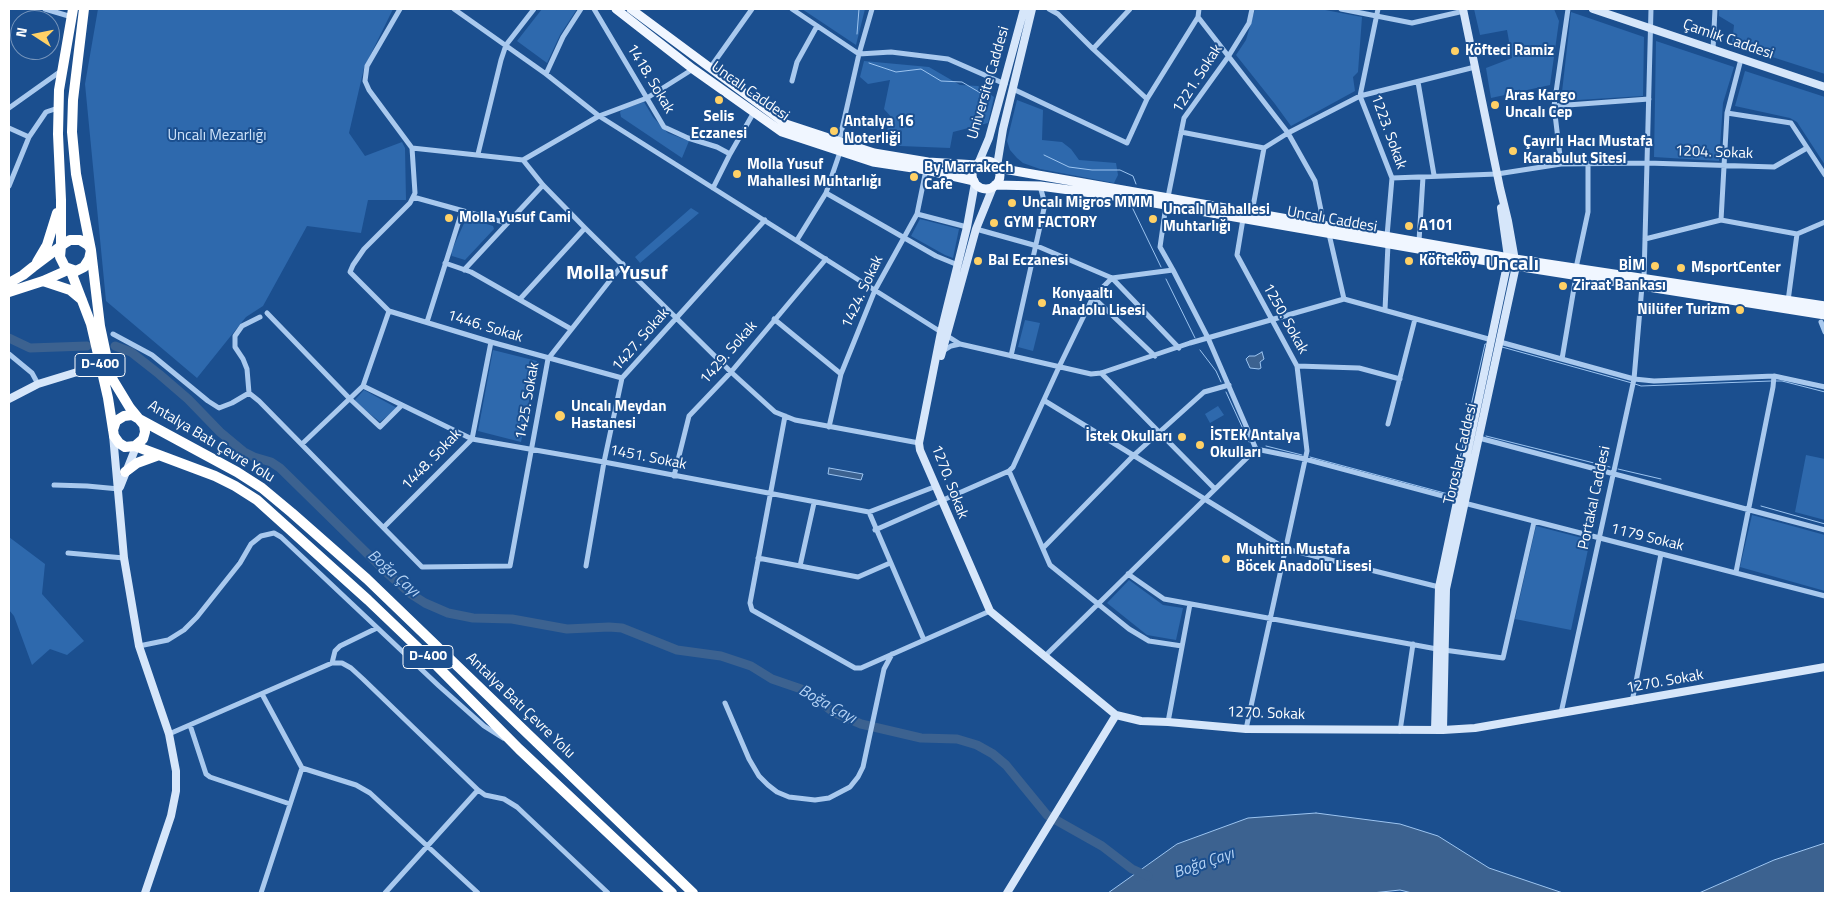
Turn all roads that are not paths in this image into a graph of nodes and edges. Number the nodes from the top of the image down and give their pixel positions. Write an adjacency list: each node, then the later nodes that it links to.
1 (45, 9): 27 (street)
2 (84, 9): 114 (highway)
3 (400, 9): 64 (street)
4 (454, 9): 33 (street)
5 (534, 9): 33 (street)
6 (581, 9): 43 (street)
7 (594, 9): 50 (street, 1418. Sokak)
8 (616, 9): 40 (main road, Uncalı Caddesi)
9 (631, 9): 41 (main road, Uncalı Caddesi)
10 (752, 9): 41 (street)
11 (792, 9): 31 (street)
12 (872, 9): 36 (street)
13 (1024, 9): 46 (street, Universite Caddesi)
14 (1032, 9): 48 (street, Universite Caddesi)
15 (1049, 9): 28 (street)
16 (1063, 9): 28 (street)
17 (1130, 9): 34 (street)
18 (1199, 9): 30 (street)
19 (1252, 9): 37 (street, 1221. Sokak)
20 (1341, 9): 29 (street)
21 (1378, 9): 29 (street, 1223. Sokak)
22 (1568, 9): 53 (street)
23 (1593, 9): 32 (street, Çamlık Caddesi)
24 (1650, 9): 32 (street, Portakal Caddesi)
25 (1715, 9): 35 (street)
26 (1463, 10): 29 (street); 39 (street, Toroslar Caddesi)
27 (73, 13): 42 (highway)
28 (1058, 14): 34 (street)
29 (1376, 15): 49 (street, 1223. Sokak)
30 (1198, 17): 37 (street); 51 (street)
31 (817, 26): 36 (street); 44 (street)
32 (1651, 28): 35 (street, Çamlık Caddesi); 52 (street, Portakal Caddesi)
33 (506, 45): 43 (street); 68 (street)
34 (1093, 49): 51 (street)
35 (1714, 50): 38 (street, Çamlık Caddesi)
36 (859, 54): 46 (street); 63 (street)
37 (1228, 57): 60 (street, 1221. Sokak); 61 (street)
38 (1741, 59): 47 (street, Çamlık Caddesi); 57 (street)
39 (1475, 67): 45 (street); 78 (street, Toroslar Caddesi)
40 (693, 68): 50 (street); 56 (main road, Uncalı Caddesi)
41 (710, 69): 63 (main road, Uncalı Caddesi)
42 (62, 70): 54 (street); 55 (highway)
43 (546, 74): 58 (street)
44 (792, 80)
45 (1418, 82): 49 (street); 79 (street)
46 (1005, 84): 71 (street, Universite Caddesi)
47 (1825, 87)
48 (1012, 88): 51 (street); 76 (street, Universite Caddesi)
49 (1360, 96): 61 (street); 82 (street, 1223. Sokak)
50 (647, 98): 58 (street); 69 (street, 1418. Sokak)
51 (1147, 99)
52 (1649, 99): 53 (street); 74 (street, Portakal Caddesi)
53 (1554, 106): 72 (street)
54 (9, 108)
55 (58, 108): 62 (street); 91 (highway)
56 (754, 112): 67 (main road, Uncalı Caddesi); 69 (street)
57 (1727, 113): 66 (street); 75 (street)
58 (599, 116): 70 (street); 88 (street)
59 (9, 128): 62 (street)
60 (1182, 132): 65 (street); 92 (street, 1221. Sokak)
61 (1288, 134): 65 (street); 101 (street)
62 (29, 137): 85 (street)
63 (839, 142): 71 (main road, Uncalı Caddesi)
64 (412, 148): 68 (street); 90 (street)
65 (1264, 148): 94 (street)
66 (1807, 148): 75 (street, 1204. Sokak); 80 (street)
67 (840, 152): 77 (main road, Uncalı Caddesi); 89 (street)
68 (478, 154): 70 (street)
69 (730, 154): 88 (street)
70 (522, 160): 84 (street)
71 (977, 164): 76 (main road); 83 (main road)
72 (1561, 164): 73 (street, 1204. Sokak); 78 (street, 1204. Sokak)
73 (1588, 164): 74 (street, 1204. Sokak); 124 (street)
74 (1647, 164): 75 (street, 1204. Sokak); 108 (street, Portakal Caddesi)
75 (1724, 166): 98 (street)
76 (997, 167): 86 (main road); 92 (main road, Uncalı Caddesi)
77 (926, 170): 83 (main road, Uncalı Caddesi); 95 (street, 1424. Sokak)
78 (1497, 174): 79 (street, 1204. Sokak); 116 (street, Toroslar Caddesi)
79 (1434, 175): 81 (street, 1204. Sokak)
80 (1825, 175)
81 (1423, 177): 82 (street, 1204. Sokak); 111 (street)
82 (1392, 178): 110 (street, 1223. Sokak)
83 (974, 182): 86 (main road); 102 (street, 1270. Sokak)
84 (543, 185): 100 (street); 103 (street)
85 (9, 186)
86 (994, 186): 87 (main road, Uncalı Caddesi); 104 (street, 1270. Sokak)
87 (1040, 186): 92 (main road, Uncalı Caddesi); 113 (street)
88 (713, 188): 97 (street)
89 (826, 192): 107 (street); 109 (street)
90 (413, 197): 93 (street); 138 (street, 1446. Sokak)
91 (61, 200): 112 (highway); 120 (highway)
92 (1167, 201): 94 (main road, Uncalı Caddesi); 96 (main road, Uncalı Caddesi); 123 (street, 1221. Sokak)
93 (462, 211): 100 (street); 117 (street)
94 (1252, 212): 101 (main road, Uncalı Caddesi)
95 (917, 214): 102 (street); 107 (street, 1424. Sokak)
96 (1243, 219): 105 (main road, Uncalı Caddesi); 145 (street, 1250. Sokak)
97 (765, 220): 109 (street); 142 (street, 1427. Sokak)
98 (1721, 220): 106 (street); 108 (street)
99 (1825, 222): 106 (street)
100 (507, 223): 122 (street)
101 (1324, 225): 110 (main road, Uncalı Caddesi)
102 (966, 227): 119 (street, 1270. Sokak)
103 (585, 228): 118 (street); 132 (street)
104 (976, 229): 113 (street); 150 (street, 1270. Sokak)
105 (1329, 234): 110 (main road, Uncalı Caddesi); 133 (street)
106 (1797, 234): 134 (street)
107 (904, 236): 119 (street); 129 (street, 1424. Sokak)
108 (1645, 239): 127 (street, Portakal Caddesi)
109 (797, 240): 115 (street)
110 (1387, 240): 111 (main road, Uncalı Caddesi); 116 (main road, Uncalı Caddesi); 137 (street, 1223. Sokak)
111 (1419, 241): 116 (main road, Uncalı Caddesi)
112 (61, 246): 114 (highway); 120 (highway); 121 (highway)
113 (1037, 246): 125 (street); 158 (street)
114 (91, 250): 121 (highway); 183 (highway, Antalya Batı Çevre Yolu / D-400)
115 (826, 259): 129 (street); 143 (street, 1429. Sokak)
116 (1511, 262): 124 (main road); 152 (street, Toroslar Caddesi)
117 (446, 263): 122 (street); 146 (street)
118 (623, 264): 142 (street); 147 (street, 1425. Sokak)
119 (958, 264): 150 (street, 1270. Sokak)
120 (34, 267): 128 (highway)
121 (70, 269): 126 (highway); 135 (highway)
122 (464, 270): 132 (street)
123 (1174, 270): 125 (street); 151 (street, 1221. Sokak)
124 (1576, 272): 127 (main road); 161 (street)
125 (1112, 278): 131 (street); 155 (street)
126 (43, 281): 130 (highway); 135 (highway)
127 (1643, 282): 134 (main road); 141 (main road); 172 (street, Portakal Caddesi)
128 (9, 283)
129 (875, 290): 150 (street); 167 (street, 1424. Sokak)
130 (9, 292)
131 (1093, 297): 159 (street); 164 (street)
132 (520, 299): 147 (street)
133 (1344, 299): 137 (street); 145 (street)
134 (1788, 300): 136 (main road)
135 (83, 301): 162 (highway, D-400)
136 (1825, 306)
137 (1385, 310): 144 (street)
138 (388, 311): 146 (street, 1446. Sokak); 175 (street)
139 (267, 313): 179 (street)
140 (260, 317): 177 (street)
141 (1823, 318): 148 (street)
142 (677, 319): 165 (street); 170 (street, 1427. Sokak)
143 (774, 319): 165 (street, 1429. Sokak); 167 (street)
144 (1415, 319): 152 (street); 171 (street)
145 (1271, 320): 151 (street); 163 (street, 1250. Sokak)
146 (427, 322): 153 (street, 1446. Sokak)
147 (571, 329): 160 (street, 1425. Sokak)
148 (1825, 332)
149 (113, 334): 177 (street)
150 (944, 334): 154 (street); 156 (street, 1270. Sokak); 168 (street, 1270. Sokak)
151 (1208, 338): 155 (street); 174 (street)
152 (1496, 341): 161 (street); 188 (street, Toroslar Caddesi); 211 (street, Toroslar Caddesi)
153 (491, 342): 160 (street, 1446. Sokak); 189 (street, 1448. Sokak)
154 (960, 344): 156 (street); 158 (street)
155 (1179, 348): 159 (street)
156 (943, 352): 168 (street, 1270. Sokak)
157 (9, 354): 173 (street)
158 (1011, 356): 164 (street)
159 (1155, 356): 166 (street)
160 (548, 358): 170 (street, 1446. Sokak); 193 (street, 1425. Sokak)
161 (1562, 359): 172 (street)
162 (100, 365): 173 (street); 186 (highway, D-400)
163 (1297, 366): 171 (street); 197 (street, 1250. Sokak)
164 (1059, 367): 166 (street); 180 (street)
165 (731, 372): 182 (street); 202 (street, 1429. Sokak)
166 (1101, 373): 187 (street)
167 (841, 374): 185 (street, 1424. Sokak)
168 (933, 376): 190 (street, 1270. Sokak)
169 (1774, 376): 172 (street); 176 (street); 212 (street)
170 (622, 378): 198 (street, 1427. Sokak)
171 (1400, 379): 184 (street)
172 (1634, 379): 201 (street, Portakal Caddesi)
173 (38, 384): 178 (street)
174 (1229, 385): 187 (street); 194 (street)
175 (363, 386): 179 (street); 181 (street, 1451. Sokak)
176 (1825, 387)
177 (248, 392): 191 (street)
178 (9, 399)
179 (350, 399): 181 (street); 191 (street)
180 (1045, 401): 196 (street); 199 (street)
181 (402, 405): 189 (street, 1451. Sokak)
182 (785, 416): 185 (street); 207 (street)
183 (140, 419): 186 (highway); 192 (highway); 269 (highway, Antalya Batı Çevre Yolu / D-400)
184 (1388, 424)
185 (829, 427): 190 (street)
186 (113, 431): 192 (highway, D-400); 205 (street)
187 (1159, 432): 196 (street); 206 (street)
188 (1479, 438): 201 (street); 211 (street, Toroslar Caddesi)
189 (472, 439): 193 (street, 1451. Sokak); 215 (street, 1448. Sokak)
190 (920, 443): 204 (street, 1270. Sokak)
191 (302, 444): 215 (street)
192 (134, 446): 195 (highway, D-400); 200 (street)
193 (532, 449): 198 (street, 1451. Sokak); 215 (street, 1425. Sokak)
194 (1256, 449): 197 (street, 1179 Sokak); 206 (street)
195 (160, 455): 200 (highway); 258 (highway, D-400)
196 (1134, 455): 208 (street); 219 (street)
197 (1305, 459): 211 (street, 1179 Sokak); 220 (street, 1250. Sokak)
198 (604, 462): 202 (street, 1451. Sokak); 226 (street, 1427. Sokak)
199 (1009, 471): 209 (street); 219 (street)
200 (125, 472): 205 (street)
201 (1613, 474): 212 (street); 218 (street, Portakal Caddesi)
202 (674, 476): 207 (street, 1451. Sokak)
203 (54, 486): 205 (street)
204 (934, 487): 209 (street, 1270. Sokak); 213 (street)
205 (119, 488): 223 (street)
206 (1215, 489): 208 (street)
207 (770, 495): 210 (street, 1451. Sokak); 224 (street)
208 (1205, 499): 220 (street); 229 (street)
209 (940, 500): 216 (street); 234 (street, 1270. Sokak)
210 (814, 502): 213 (street, 1451. Sokak); 227 (street)
211 (1461, 502): 214 (street, 1179 Sokak); 230 (street, Toroslar Caddesi)
212 (1749, 509): 217 (street); 228 (street)
213 (869, 512): 216 (street)
214 (1534, 522): 218 (street, 1179 Sokak); 241 (street)
215 (384, 527)
216 (875, 530): 225 (street)
217 (1825, 530)
218 (1599, 539): 222 (street, 1179 Sokak); 249 (street, Portakal Caddesi)
219 (1043, 548): 232 (street)
220 (1286, 549): 230 (street); 235 (street, 1250. Sokak)
221 (68, 553): 223 (street)
222 (1661, 554): 228 (street, 1179 Sokak); 247 (street)
223 (124, 558): 239 (street)
224 (758, 558): 227 (street); 242 (street)
225 (890, 563): 227 (street); 237 (street)
226 (586, 566)
227 (800, 566)
228 (1736, 572): 231 (street, 1179 Sokak)
229 (1128, 574): 232 (street); 233 (street)
230 (1443, 588): 241 (street, Toroslar Caddesi)
231 (1825, 596)
232 (1097, 604): 240 (street); 243 (street)
233 (1190, 604): 235 (street); 240 (street)
234 (990, 611): 237 (street); 243 (street, 1270. Sokak)
235 (1271, 617): 238 (street); 253 (street, 1250. Sokak)
236 (377, 628): 239 (street); 244 (street); 258 (street)
237 (924, 640): 242 (street)
238 (1413, 644): 241 (street); 256 (street)
239 (139, 646): 257 (street)
240 (1182, 646): 251 (street)
241 (1440, 649): 254 (street, Toroslar Caddesi); 255 (street, Toroslar Caddesi)
242 (892, 654): 248 (street)
243 (1044, 658): 250 (street, 1270. Sokak)
244 (332, 663): 246 (street); 260 (street)
245 (1825, 667): 247 (street, 1270. Sokak)
246 (262, 694): 252 (street); 259 (street)
247 (1632, 702): 249 (street, 1270. Sokak)
248 (725, 703)
249 (1561, 713): 255 (street, 1270. Sokak)
250 (1116, 715): 251 (street, 1270. Sokak); 270 (street)
251 (1168, 722): 253 (street, 1270. Sokak)
252 (190, 725): 257 (street); 261 (street)
253 (1246, 729): 256 (street, 1270. Sokak)
254 (1435, 730): 255 (street, 1270. Sokak); 256 (street, 1270. Sokak)
255 (1443, 730)
256 (1400, 731)
257 (169, 734): 263 (street)
258 (519, 749): 268 (highway, D-400)
259 (302, 768): 261 (street); 262 (street)
260 (478, 790): 262 (street); 267 (street)
261 (290, 804): 264 (street)
262 (428, 846): 265 (street); 266 (street)
263 (147, 893)
264 (260, 893)
265 (386, 893)
266 (478, 893)
267 (608, 893)
268 (672, 893)
269 (694, 893)
270 (1007, 893)

